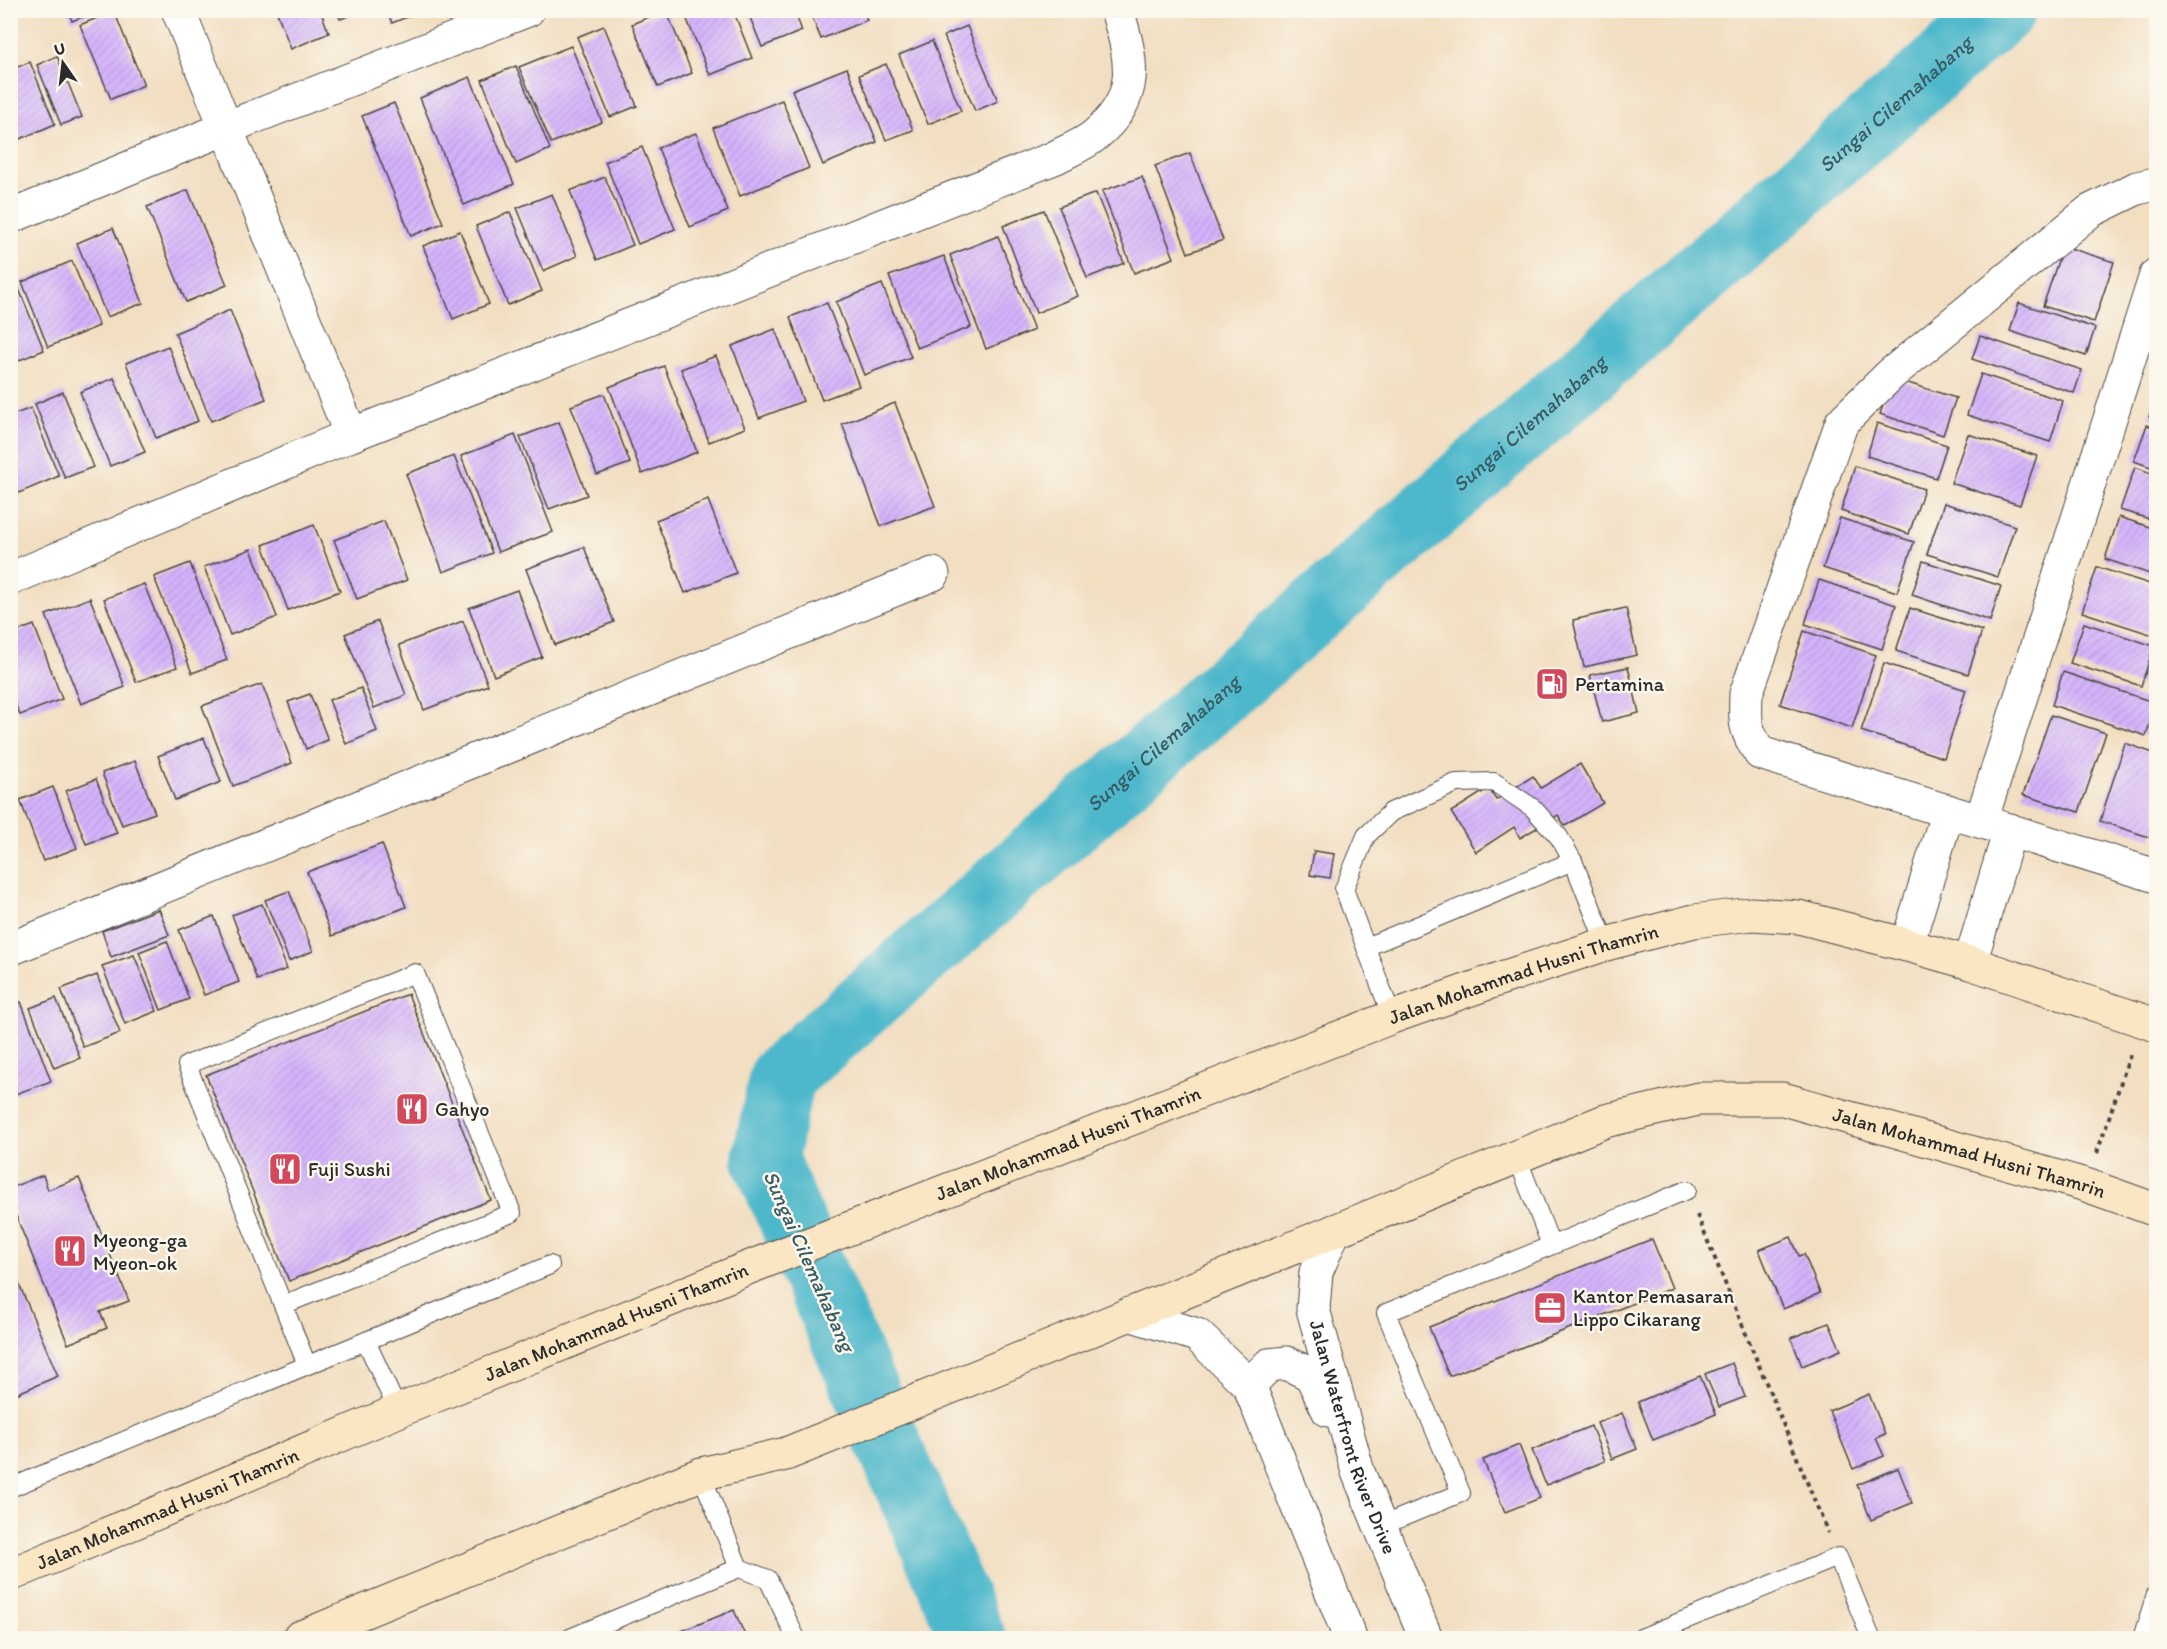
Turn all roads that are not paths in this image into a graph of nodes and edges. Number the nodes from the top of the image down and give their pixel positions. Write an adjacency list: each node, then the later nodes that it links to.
1 (178, 10): 4 (street)
2 (528, 10): 4 (street)
3 (1117, 10): 8 (street)
4 (226, 128): 6 (street); 8 (street)
5 (2157, 184): 11 (street)
6 (10, 218)
7 (2157, 275): 12 (street)
8 (351, 435): 10 (street)
9 (933, 574): 18 (street)
10 (10, 579)
11 (1948, 811): 12 (street); 16 (street)
12 (1995, 826): 14 (street); 19 (street)
13 (1573, 861): 15 (lane); 17 (lane); 17 (lane)
14 (2157, 876)
15 (1606, 944): 16 (street, Jalan Mohammad Husni Thamrin); 20 (street, Jalan Mohammad Husni Thamrin)
16 (1908, 945): 19 (street, Jalan Mohammad Husni Thamrin)
17 (1366, 946): 20 (lane)
18 (10, 949)
19 (1970, 963): 21 (street, Jalan Mohammad Husni Thamrin)
20 (1392, 1017): 33 (street, Jalan Mohammad Husni Thamrin)
21 (2149, 1022)
22 (1517, 1157): 24 (street, Jalan Mohammad Husni Thamrin); 25 (street, Jalan Mohammad Husni Thamrin); 26 (lane)
23 (1687, 1190): 26 (lane)
24 (2157, 1210)
25 (1334, 1231): 29 (street, Jalan Mohammad Husni Thamrin); 34 (street, Jalan Waterfront River Drive)
26 (1551, 1245): 37 (lane)
27 (550, 1265): 30 (lane)
28 (283, 1305): 28 (lane); 31 (lane)
29 (1129, 1314): 32 (street); 35 (street, Jalan Mohammad Husni Thamrin)
30 (366, 1341): 31 (lane); 33 (lane)
31 (307, 1365): 36 (lane)
32 (1249, 1385): 34 (street); 44 (street)
33 (398, 1411): 39 (street, Jalan Mohammad Husni Thamrin)
34 (1358, 1472): 37 (street, Jalan Waterfront River Drive)
35 (701, 1474): 38 (lane); 41 (street, Jalan Mohammad Husni Thamrin)
36 (10, 1488)
37 (1381, 1526): 45 (street, Jalan Waterfront River Drive)
38 (739, 1568): 42 (lane); 43 (lane)
39 (10, 1575)
40 (2157, 1594): 48 (lane)
41 (299, 1638)
42 (570, 1638)
43 (796, 1638)
44 (1350, 1638)
45 (1426, 1638)
46 (1641, 1638): 47 (lane)
47 (1871, 1638)
48 (2142, 1638)

